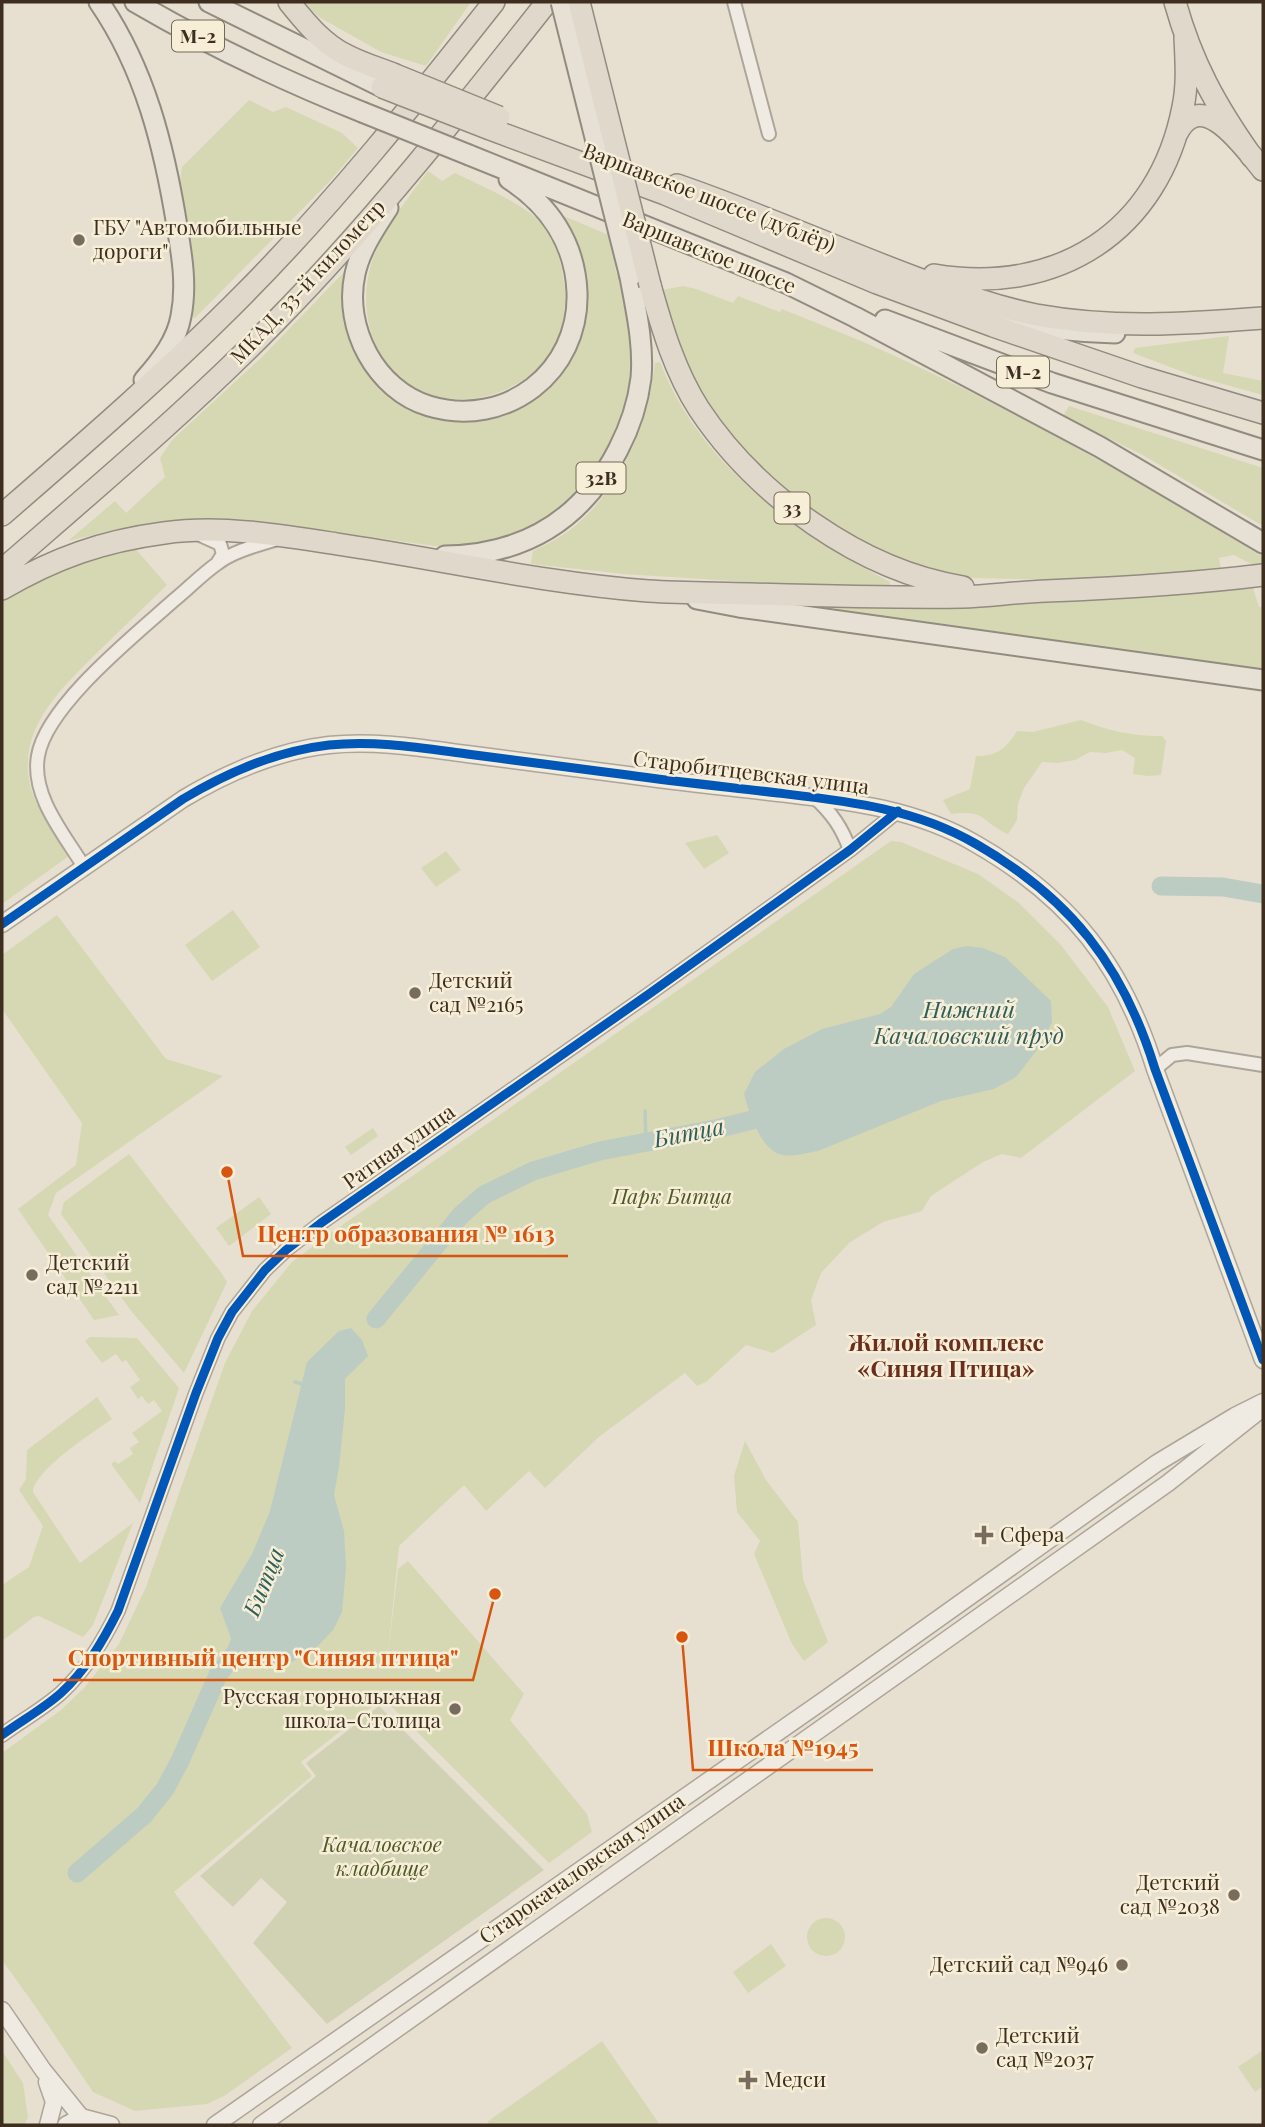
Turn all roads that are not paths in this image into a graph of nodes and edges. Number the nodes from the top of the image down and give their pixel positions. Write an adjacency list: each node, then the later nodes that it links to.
1 (99, 2): 30 (main road)
2 (135, 2): 20 (main road, Варшавское шоссе / М-2, bridge)
3 (209, 2): 12 (main road, Варшавское шоссе / М-2)
4 (289, 2): 14 (highway)
5 (481, 2): 15 (highway)
6 (494, 2): 15 (highway, МКАД, 33-й километр)
7 (547, 2): 18 (highway, МКАД, 33-й километр)
8 (561, 2): 36 (main road, 32B, bridge)
9 (579, 2): 42 (highway, 33, bridge)
10 (734, 2): 17 (street)
11 (1175, 2): 13 (highway)
12 (254, 25): 14 (main road); 16 (main road, Варшавское шоссе / М-2)
13 (1185, 37): 19 (highway); 21 (highway)
14 (344, 55): 16 (highway)
15 (443, 67): 30 (highway, МКАД, 33-й километр)
16 (388, 80): 22 (highway, Варшавское шоссе / М-2, bridge)
17 (769, 134)
18 (440, 136): 20 (main road); 38 (highway, МКАД, 33-й километр)
19 (1175, 137): 21 (highway); 22 (highway)
20 (469, 155): 24 (main road, Варшавское шоссе / М-2)
21 (1258, 163)
22 (883, 276): 23 (highway); 25 (main road, Варшавское шоссе); 28 (highway, М-2)
23 (923, 280): 25 (street); 27 (highway)
24 (786, 283): 31 (main road, М-2); 35 (main road, Варшавское шоссе)
25 (978, 313): 27 (main road, Варшавское шоссе); 28 (street)
26 (1263, 318): 27 (highway, Варшавское шоссе)
27 (1175, 325)
28 (1031, 340): 29 (highway, М-2)
29 (1263, 413)
30 (107, 423): 32 (highway, МКАД, 33-й километр)
31 (1263, 450)
32 (8, 510)
33 (189, 531): 34 (highway, 32B); 37 (street); 40 (highway, 32B)
34 (288, 537): 36 (highway, 32B); 37 (street)
35 (1263, 544)
36 (416, 556): 41 (highway, 33)
37 (218, 562): 47 (street)
38 (2, 570)
39 (1263, 575): 42 (highway, 33)
40 (2, 589)
41 (651, 591): 42 (highway, 33); 43 (main road)
42 (1042, 591)
43 (1263, 680)
44 (814, 797): 45 (street, Старобитцевская улица); 46 (street); 47 (street, Старобитцевская улица)
45 (898, 811): 46 (street, Ратная улица); 50 (street, Старобитцевская улица)
46 (850, 850): 55 (street, Ратная улица)
47 (84, 867): 48 (street, Старобитцевская улица)
48 (2, 924)
49 (1263, 1065): 50 (street)
50 (1156, 1069): 51 (street, Старобитцевская улица)
51 (1263, 1360)
52 (1263, 1405): 53 (street, Старокачаловская улица); 54 (street, Старокачаловская улица)
53 (905, 1642): 54 (street); 61 (street, Старокачаловская улица)
54 (918, 1660): 62 (street, Старокачаловская улица)
55 (2, 1735)
56 (2, 2010): 57 (street)
57 (43, 2070): 58 (street); 59 (street)
58 (74, 2121): 60 (street)
59 (48, 2125)
60 (111, 2125)
61 (215, 2125)
62 (261, 2125)

